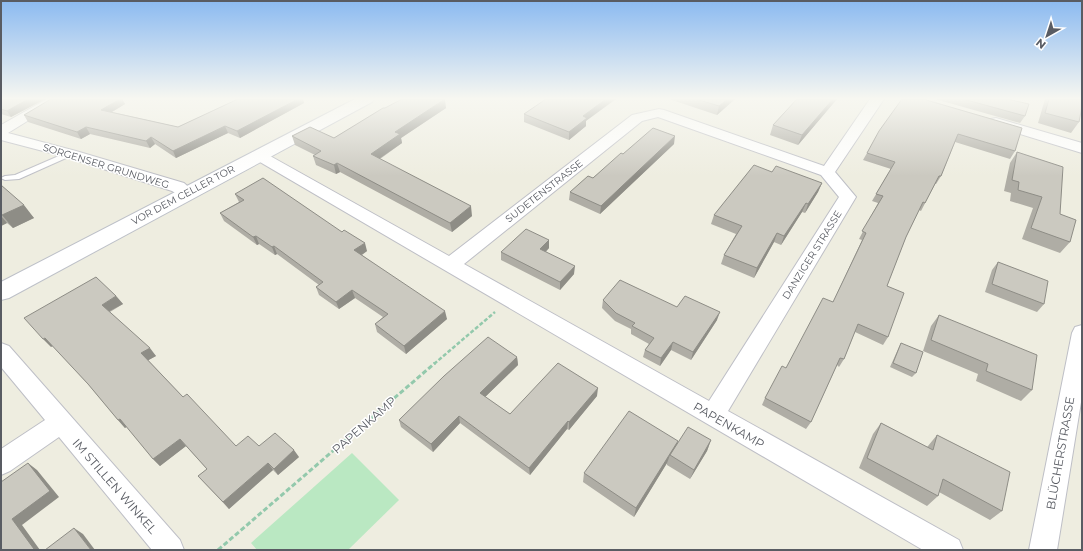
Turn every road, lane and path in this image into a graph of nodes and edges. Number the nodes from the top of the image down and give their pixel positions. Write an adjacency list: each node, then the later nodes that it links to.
1 (12, 125): 7 (street)
2 (316, 125): 11 (street, VOR DEM CELLER TOR)
3 (628, 125): 15 (street, SUDETENSTRASSE)
4 (692, 125): 12 (street, SUDETENSTRASSE)
5 (859, 125): 12 (street)
6 (1004, 125): 9 (street)
7 (1, 131)
8 (1, 136): 10 (street, SORGENSER GRUNDWEG)
9 (1082, 148)
10 (71, 154): 13 (lane); 14 (street, SORGENSER GRUNDWEG)
11 (258, 155): 14 (street, VOR DEM CELLER TOR); 15 (street, PAPENKAMP)
12 (827, 172): 20 (street, DANZIGER STRASSE)
13 (5, 178)
14 (187, 193): 16 (street, VOR DEM CELLER TOR)
15 (451, 264): 17 (street, PAPENKAMP)
16 (1, 292)
17 (509, 300): 20 (street, PAPENKAMP); 24 (path, PAPENKAMP)
18 (1082, 332): 26 (street, BLÜCHERSTRASSE)
19 (1, 352): 21 (street, IM STILLEN WINKEL)
20 (712, 416): 25 (street, PAPENKAMP)
21 (60, 423): 22 (street); 23 (street, IM STILLEN WINKEL)
22 (1, 463)
23 (170, 550)
24 (218, 550)
25 (950, 550)
26 (1043, 550)

